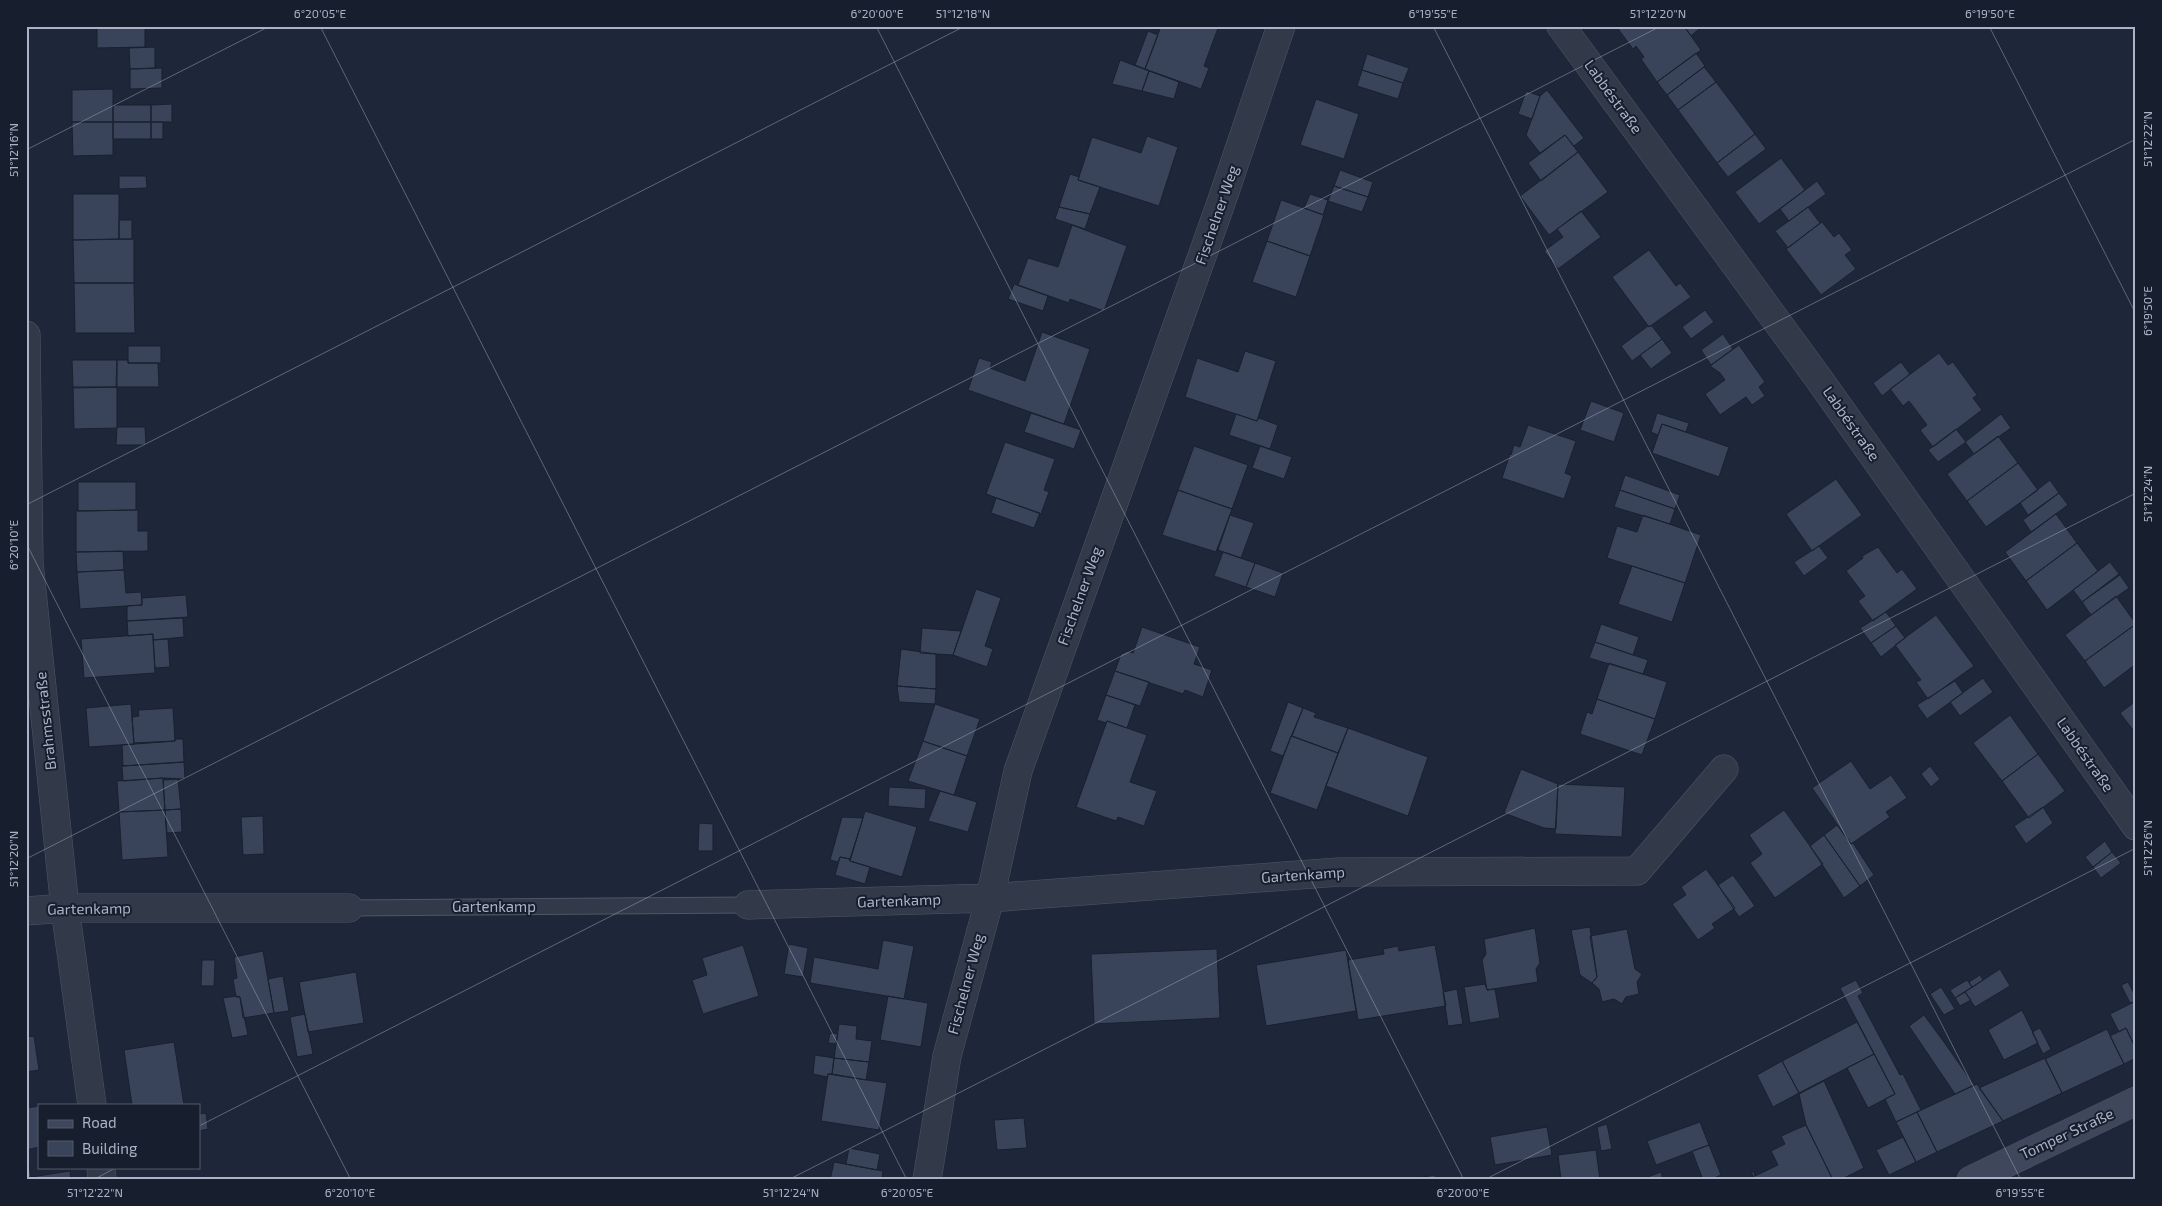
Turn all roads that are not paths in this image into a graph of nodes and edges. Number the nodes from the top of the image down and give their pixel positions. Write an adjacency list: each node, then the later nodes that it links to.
1 (1281, 26): 6 (street, Fischelner Weg)
2 (1561, 26): 5 (street, Labbéstraße)
3 (26, 335): 8 (street, Brahmsstraße)
4 (1724, 769): 6 (street, Gartenkamp)
5 (2136, 826)
6 (990, 898): 7 (street, Gartenkamp); 13 (street, Fischelner Weg)
7 (748, 905): 9 (lane, Gartenkamp)
8 (65, 908): 9 (street, Gartenkamp); 10 (street, Gartenkamp); 12 (street, Brahmsstraße)
9 (349, 908)
10 (26, 911)
11 (2136, 1101): 14 (main road, Tomper Straße)
12 (92, 1104)
13 (927, 1180)
14 (1972, 1180)

